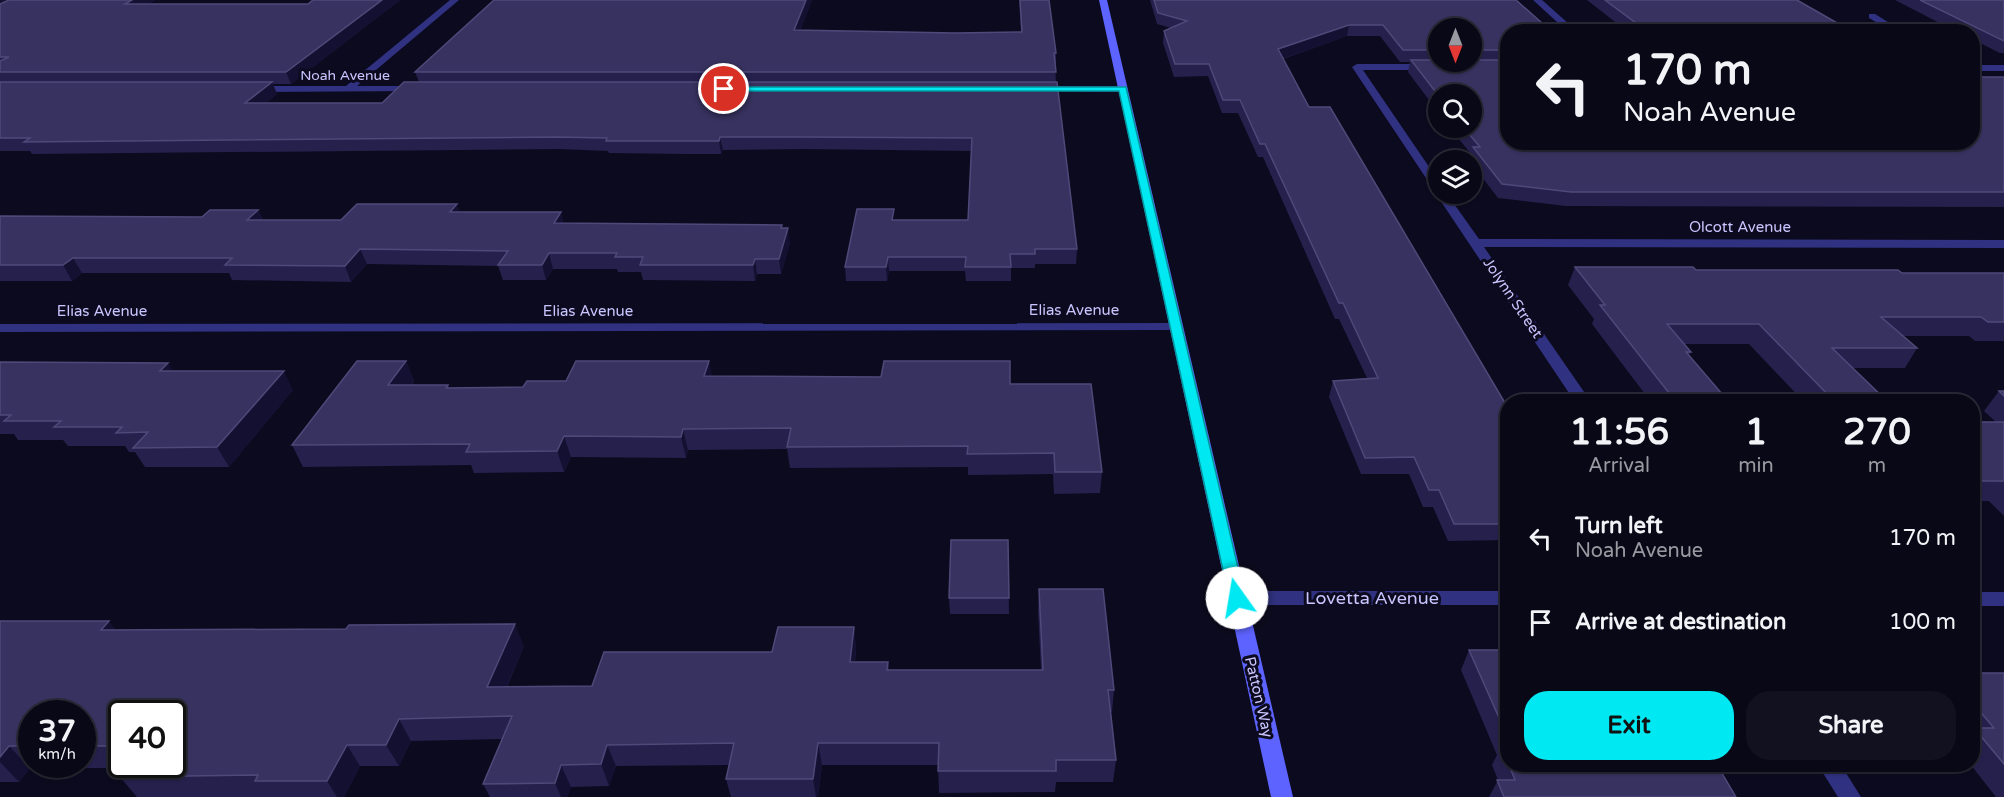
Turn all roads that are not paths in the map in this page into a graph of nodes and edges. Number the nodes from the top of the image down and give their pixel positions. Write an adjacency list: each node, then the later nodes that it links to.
1 (454, 0): 11 (street)
2 (1103, 0): 14 (street, Patton Way)
3 (1537, 0): 5 (street)
4 (1872, 16): 6 (street)
5 (1565, 24)
6 (1886, 24)
7 (1428, 67): 15 (street)
8 (1980, 68): 9 (street)
9 (2004, 68)
10 (240, 89): 11 (street, Noah Avenue)
11 (348, 89): 12 (street, Noah Avenue)
12 (431, 89)
13 (1027, 89): 14 (street)
14 (1123, 89): 19 (street, Patton Way)
15 (1428, 173)
16 (1449, 204): 17 (street, Jolynn Street)
17 (1476, 243): 18 (street, Olcott Avenue); 21 (street, Jolynn Street)
18 (2004, 244)
19 (1176, 327): 20 (street, Elias Avenue); 22 (street, Patton Way)
20 (0, 328)
21 (1578, 394)
22 (1237, 598): 23 (street, Lovetta Avenue); 27 (street, Patton Way)
23 (1500, 598)
24 (1980, 599): 25 (street)
25 (2004, 599)
26 (1834, 772): 28 (street)
27 (1282, 797)
28 (1850, 797)

